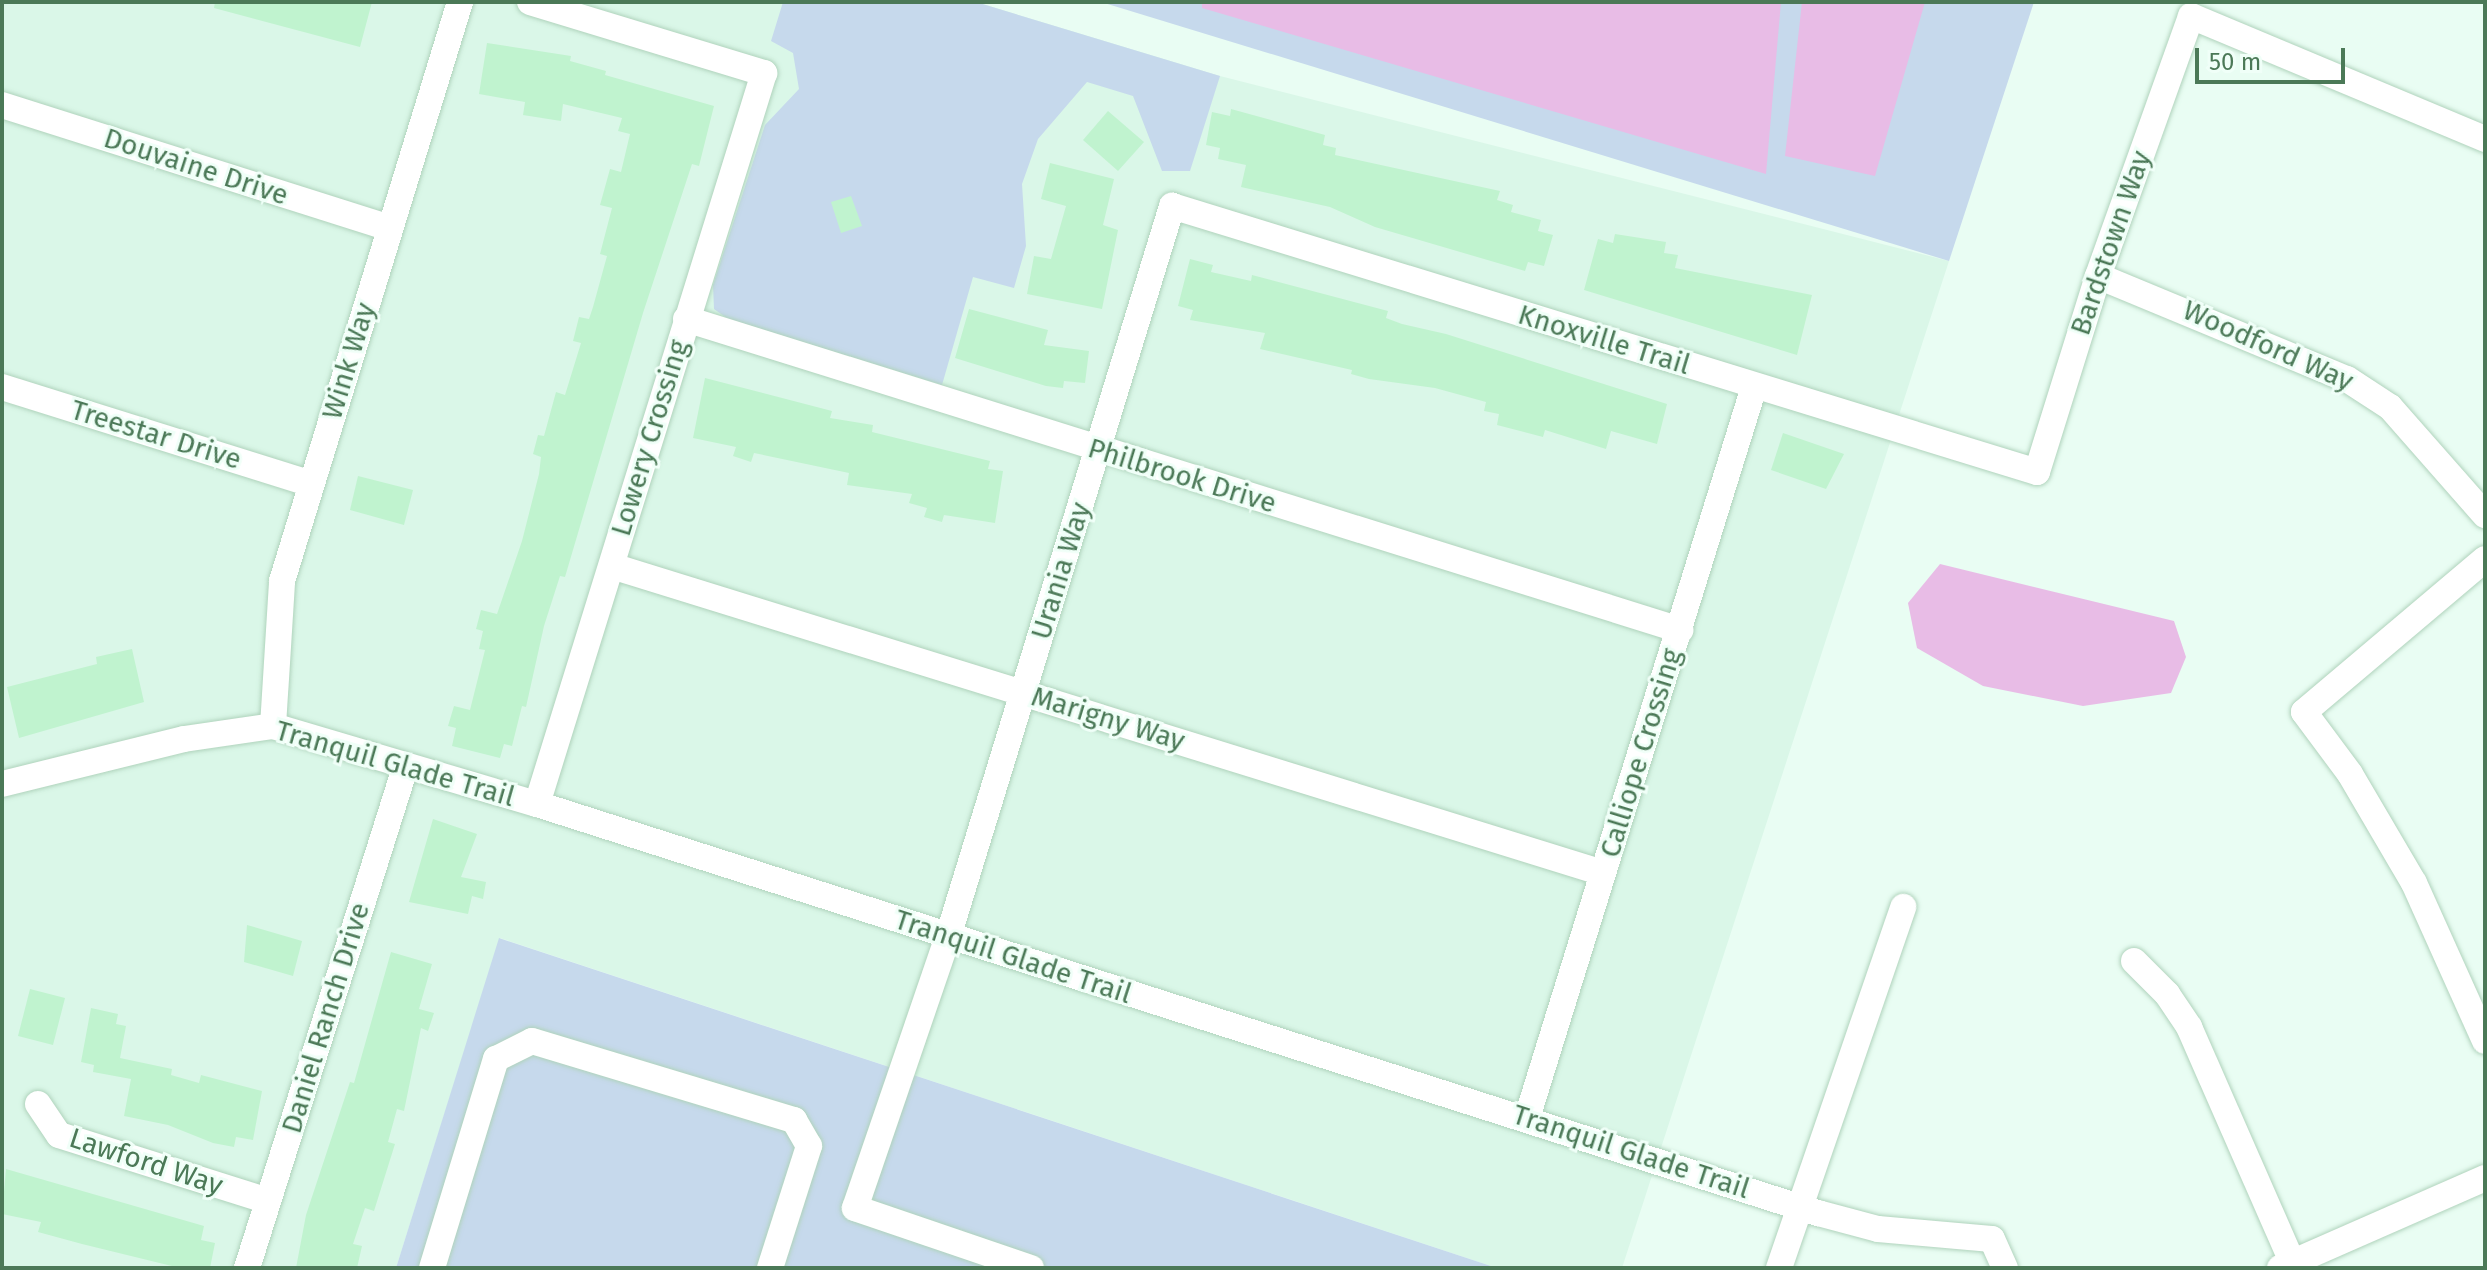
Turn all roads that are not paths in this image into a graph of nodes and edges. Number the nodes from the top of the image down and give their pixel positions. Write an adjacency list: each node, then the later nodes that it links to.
1 (460, 2): 6 (street, Wink Way)
2 (530, 2): 8 (street, Lowery Crossing)
3 (2, 105): 6 (street, Douvaine Drive)
4 (2485, 139): 7 (street, Bardstown Way)
5 (1172, 206): 10 (street, Knoxville Trail); 11 (street, Urania Way)
6 (390, 228): 13 (street, Wink Way)
7 (2098, 276): 12 (street, Bardstown Way); 14 (street, Woodford Way)
8 (686, 319): 11 (street, Philbrook Drive); 16 (street, Lowery Crossing)
9 (2, 387): 13 (street, Treestar Drive)
10 (1754, 387): 12 (street, Knoxville Trail); 17 (street, Calliope Crossing)
11 (1098, 450): 17 (street, Philbrook Drive); 18 (street, Urania Way)
12 (2037, 472)
13 (311, 484): 19 (street, Wink Way)
14 (2485, 515)
15 (2485, 559): 27 (street)
16 (612, 566): 18 (street, Marigny Way); 22 (street, Lowery Crossing)
17 (1680, 630): 23 (street, Calliope Crossing)
18 (1023, 693): 23 (street, Marigny Way); 25 (street, Urania Way)
19 (273, 726): 20 (street, Tranquil Glade Trail); 21 (street, Tranquil Glade Trail)
20 (405, 768): 22 (street, Tranquil Glade Trail); 31 (street, Daniel Ranch Drive)
21 (2, 784)
22 (537, 804): 25 (street, Tranquil Glade Trail)
23 (1603, 873): 29 (street, Calliope Crossing)
24 (1903, 907): 32 (street)
25 (948, 937): 29 (street, Tranquil Glade Trail); 37 (street, Urania Way)
26 (2134, 961): 33 (street)
27 (2485, 1041)
28 (38, 1104): 31 (street, Lawford Way)
29 (1527, 1118): 32 (street, Tranquil Glade Trail)
30 (2485, 1178): 33 (street)
31 (268, 1201): 34 (street, Daniel Ranch Drive)
32 (1799, 1206): 38 (street); 39 (street, Tranquil Glade Trail)
33 (2286, 1265)
34 (247, 1268)
35 (432, 1268): 36 (street)
36 (770, 1268)
37 (1031, 1268)
38 (1779, 1268)
39 (2005, 1268)

